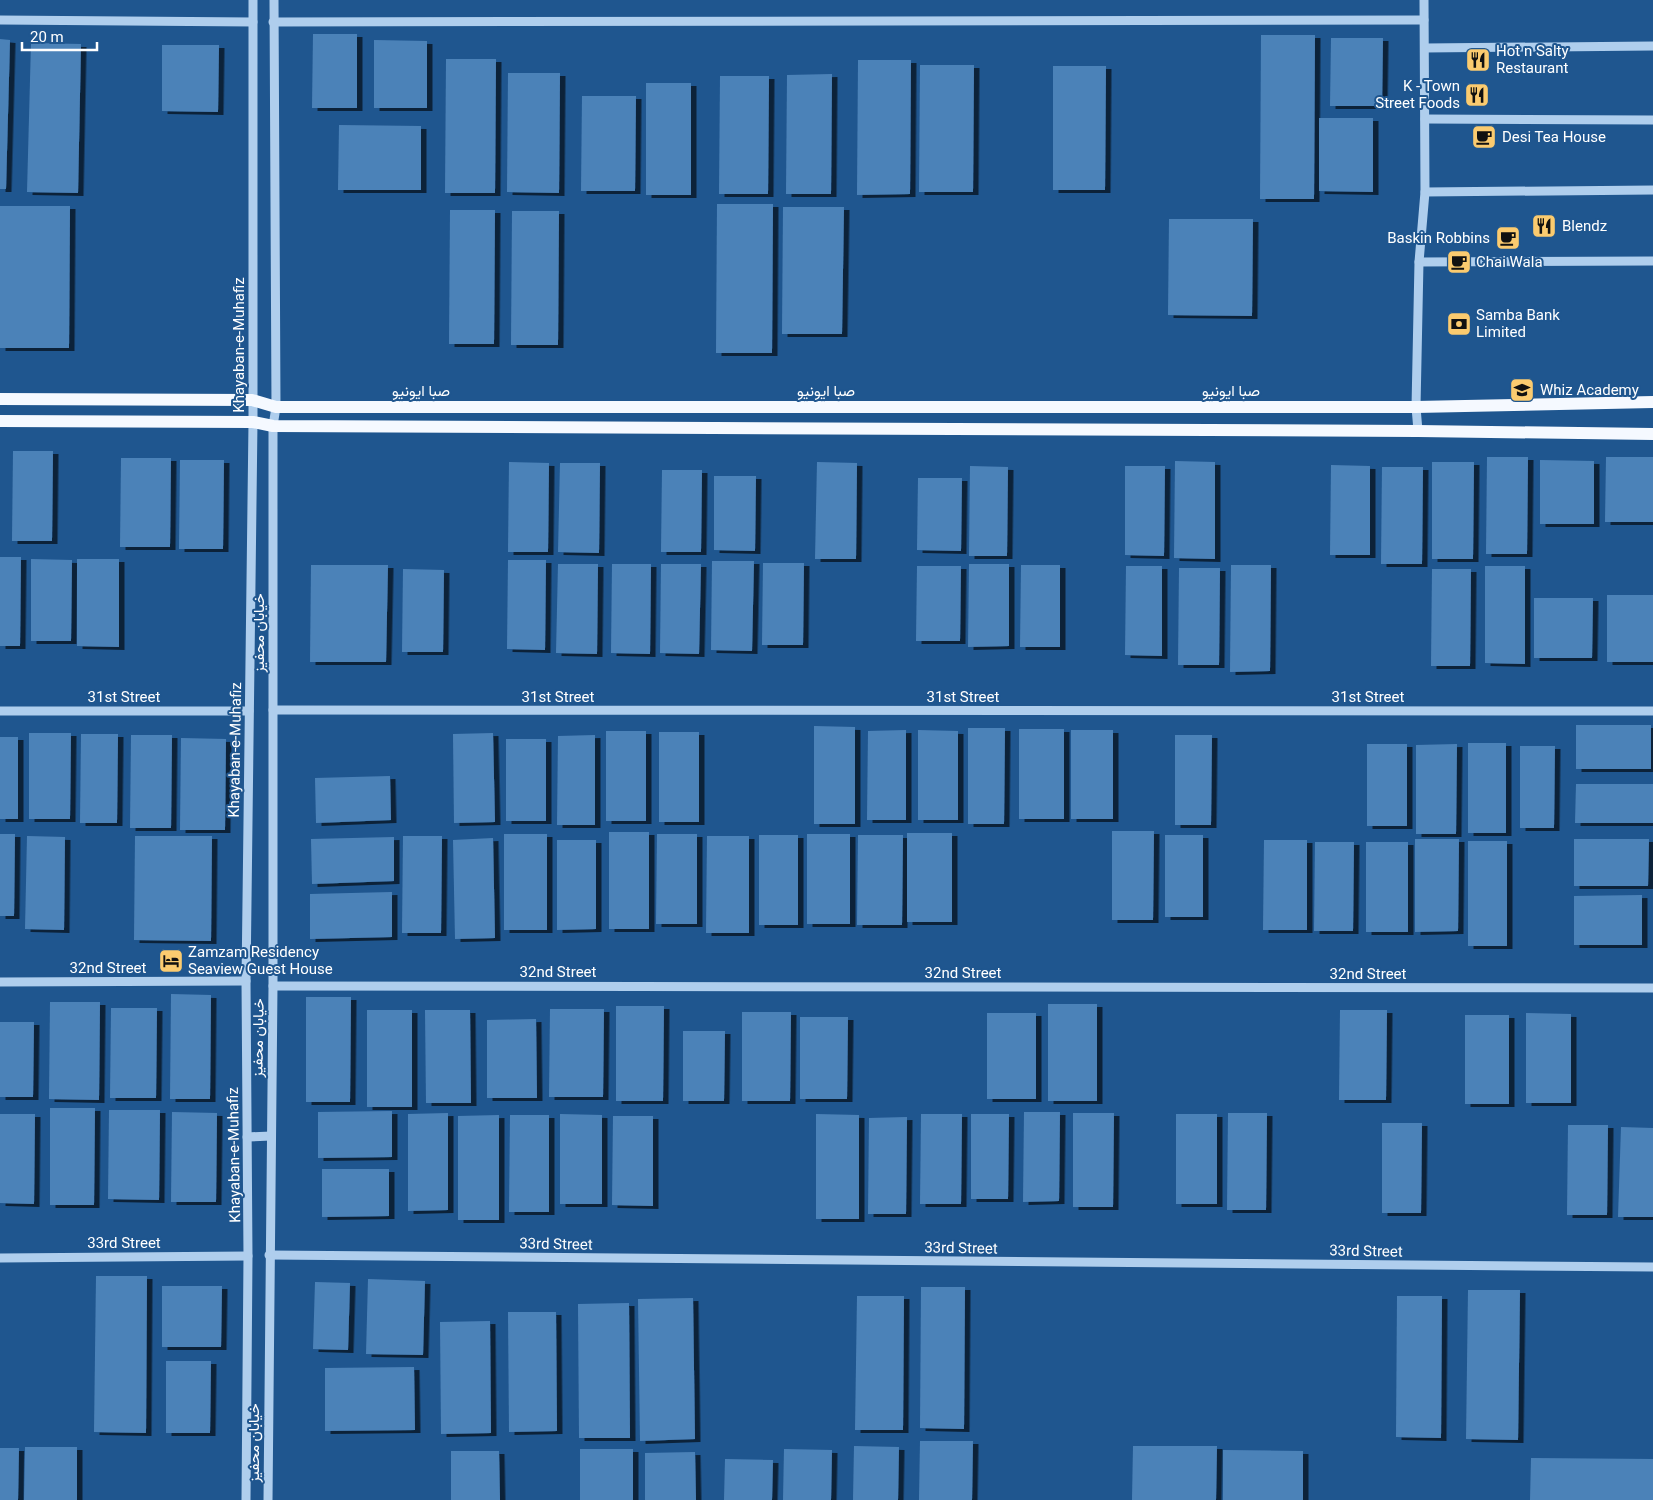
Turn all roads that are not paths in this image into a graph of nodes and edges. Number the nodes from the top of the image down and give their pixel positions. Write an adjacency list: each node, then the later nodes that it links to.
1 (253, 0): 6 (street, Khayaban-e-Muhafiz)
2 (274, 0): 7 (street)
3 (1424, 0): 5 (street)
4 (0, 20): 6 (street)
5 (1424, 20): 7 (street); 9 (street)
6 (253, 22): 17 (street, Khayaban-e-Muhafiz)
7 (274, 22): 19 (street)
8 (1653, 46): 9 (street)
9 (1425, 48): 10 (street)
10 (1425, 119): 11 (street); 13 (street)
11 (1653, 120)
12 (1653, 190): 13 (street)
13 (1425, 192): 15 (street)
14 (1653, 261): 15 (street)
15 (1419, 262): 20 (street)
16 (0, 399): 17 (main road, صبا ایونیو)
17 (252, 400): 19 (main road, صبا ایونیو); 22 (street, Khayaban-e-Muhafiz)
18 (1653, 402): 20 (main road, صبا ایونیو)
19 (276, 407): 20 (main road, صبا ایونیو); 23 (street, خیابان محفیز)
20 (1416, 407): 24 (street)
21 (0, 421): 22 (main road)
22 (253, 422): 23 (main road); 27 (street, Khayaban-e-Muhafiz)
23 (273, 426): 24 (main road); 28 (street, خیابان محفیز)
24 (1418, 431): 25 (main road)
25 (1653, 434)
26 (0, 710): 27 (street, 31st Street)
27 (249, 710): 30 (street, Khayaban-e-Muhafiz)
28 (273, 710): 29 (street, 31st Street); 32 (street, خیابان محفیز)
29 (1653, 711)
30 (246, 981): 31 (street, 32nd Street); 35 (street, Khayaban-e-Muhafiz)
31 (0, 982)
32 (273, 986): 33 (street, 32nd Street); 34 (street, خیابان محفیز)
33 (1653, 988)
34 (271, 1136): 35 (street); 36 (street, خیابان محفیز)
35 (247, 1137): 37 (street, Khayaban-e-Muhafiz)
36 (269, 1255): 39 (street, 33rd Street); 41 (street, خیابان محفیز)
37 (248, 1256): 38 (street, 33rd Street); 40 (street, Khayaban-e-Muhafiz)
38 (0, 1258)
39 (1653, 1267)
40 (246, 1500)
41 (268, 1500)

